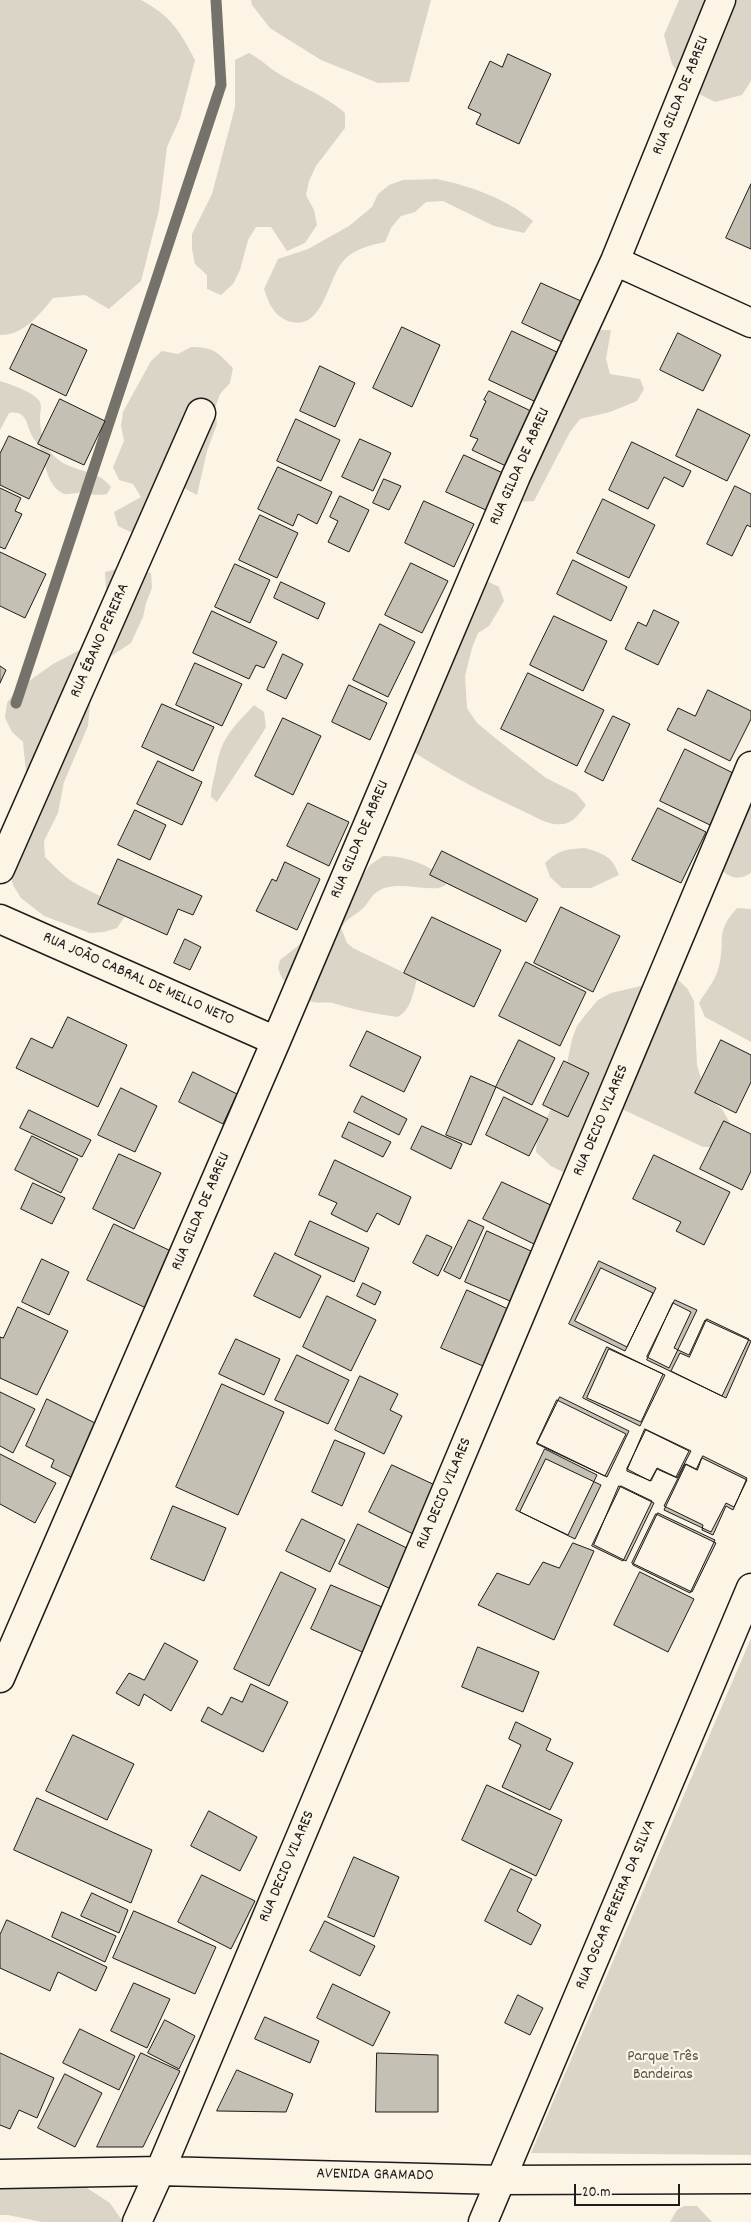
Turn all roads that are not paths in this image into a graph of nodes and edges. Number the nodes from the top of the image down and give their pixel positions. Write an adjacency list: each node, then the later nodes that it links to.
1 (721, 0): 2 (street, RUA GILDA DE ABREU)
2 (616, 261): 3 (street); 8 (street, RUA GILDA DE ABREU)
3 (751, 323)
4 (201, 413): 6 (street, RUA ÉBANO PEREIRA)
5 (751, 766): 11 (street, RUA DECIO VILARES)
6 (0, 868)
7 (0, 919): 8 (street, RUA JOÃO CABRAL DE MELLO NETO)
8 (276, 1040): 10 (street, RUA GILDA DE ABREU)
9 (751, 1588): 14 (street, RUA OSCAR PEREIRA DA SILVA)
10 (0, 1678)
11 (160, 2171): 12 (street, AVENIDA GRAMADO); 14 (street, AVENIDA GRAMADO); 15 (street, RUA DECIO VILARES)
12 (0, 2174)
13 (751, 2179): 14 (street, AVENIDA GRAMADO)
14 (500, 2180): 16 (street, RUA OSCAR PEREIRA DA SILVA)
15 (137, 2222)
16 (483, 2222)

